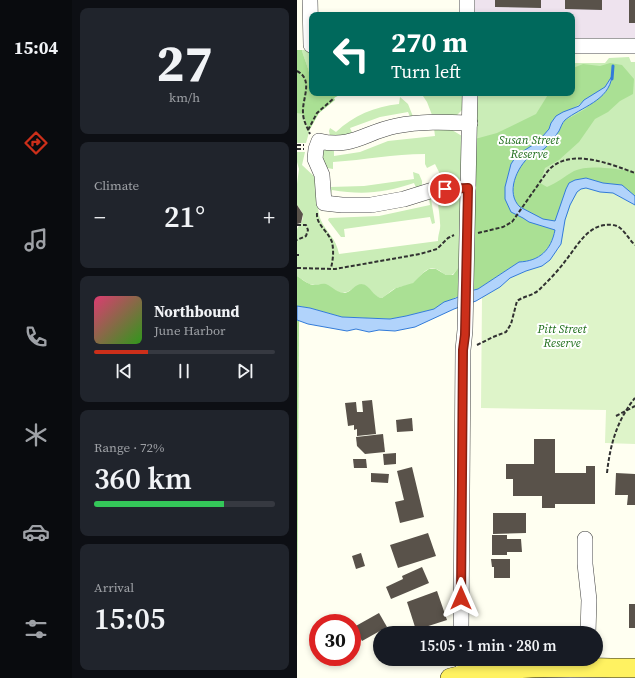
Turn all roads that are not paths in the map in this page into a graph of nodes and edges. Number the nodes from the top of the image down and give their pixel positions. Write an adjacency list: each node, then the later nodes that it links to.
1 (310, 0): 3 (street)
2 (467, 0): 4 (street)
3 (309, 12)
4 (467, 12)
5 (309, 15): 6 (street)
6 (307, 45)
7 (575, 46): 8 (street)
8 (635, 46)
9 (470, 96): 10 (street)
10 (470, 123): 11 (street); 11 (street)
11 (468, 188): 13 (street)
12 (585, 539): 14 (street)
13 (461, 626)
14 (589, 626)
15 (603, 665): 17 (main road)
16 (549, 666): 18 (main road)
17 (635, 668)
18 (458, 673)

